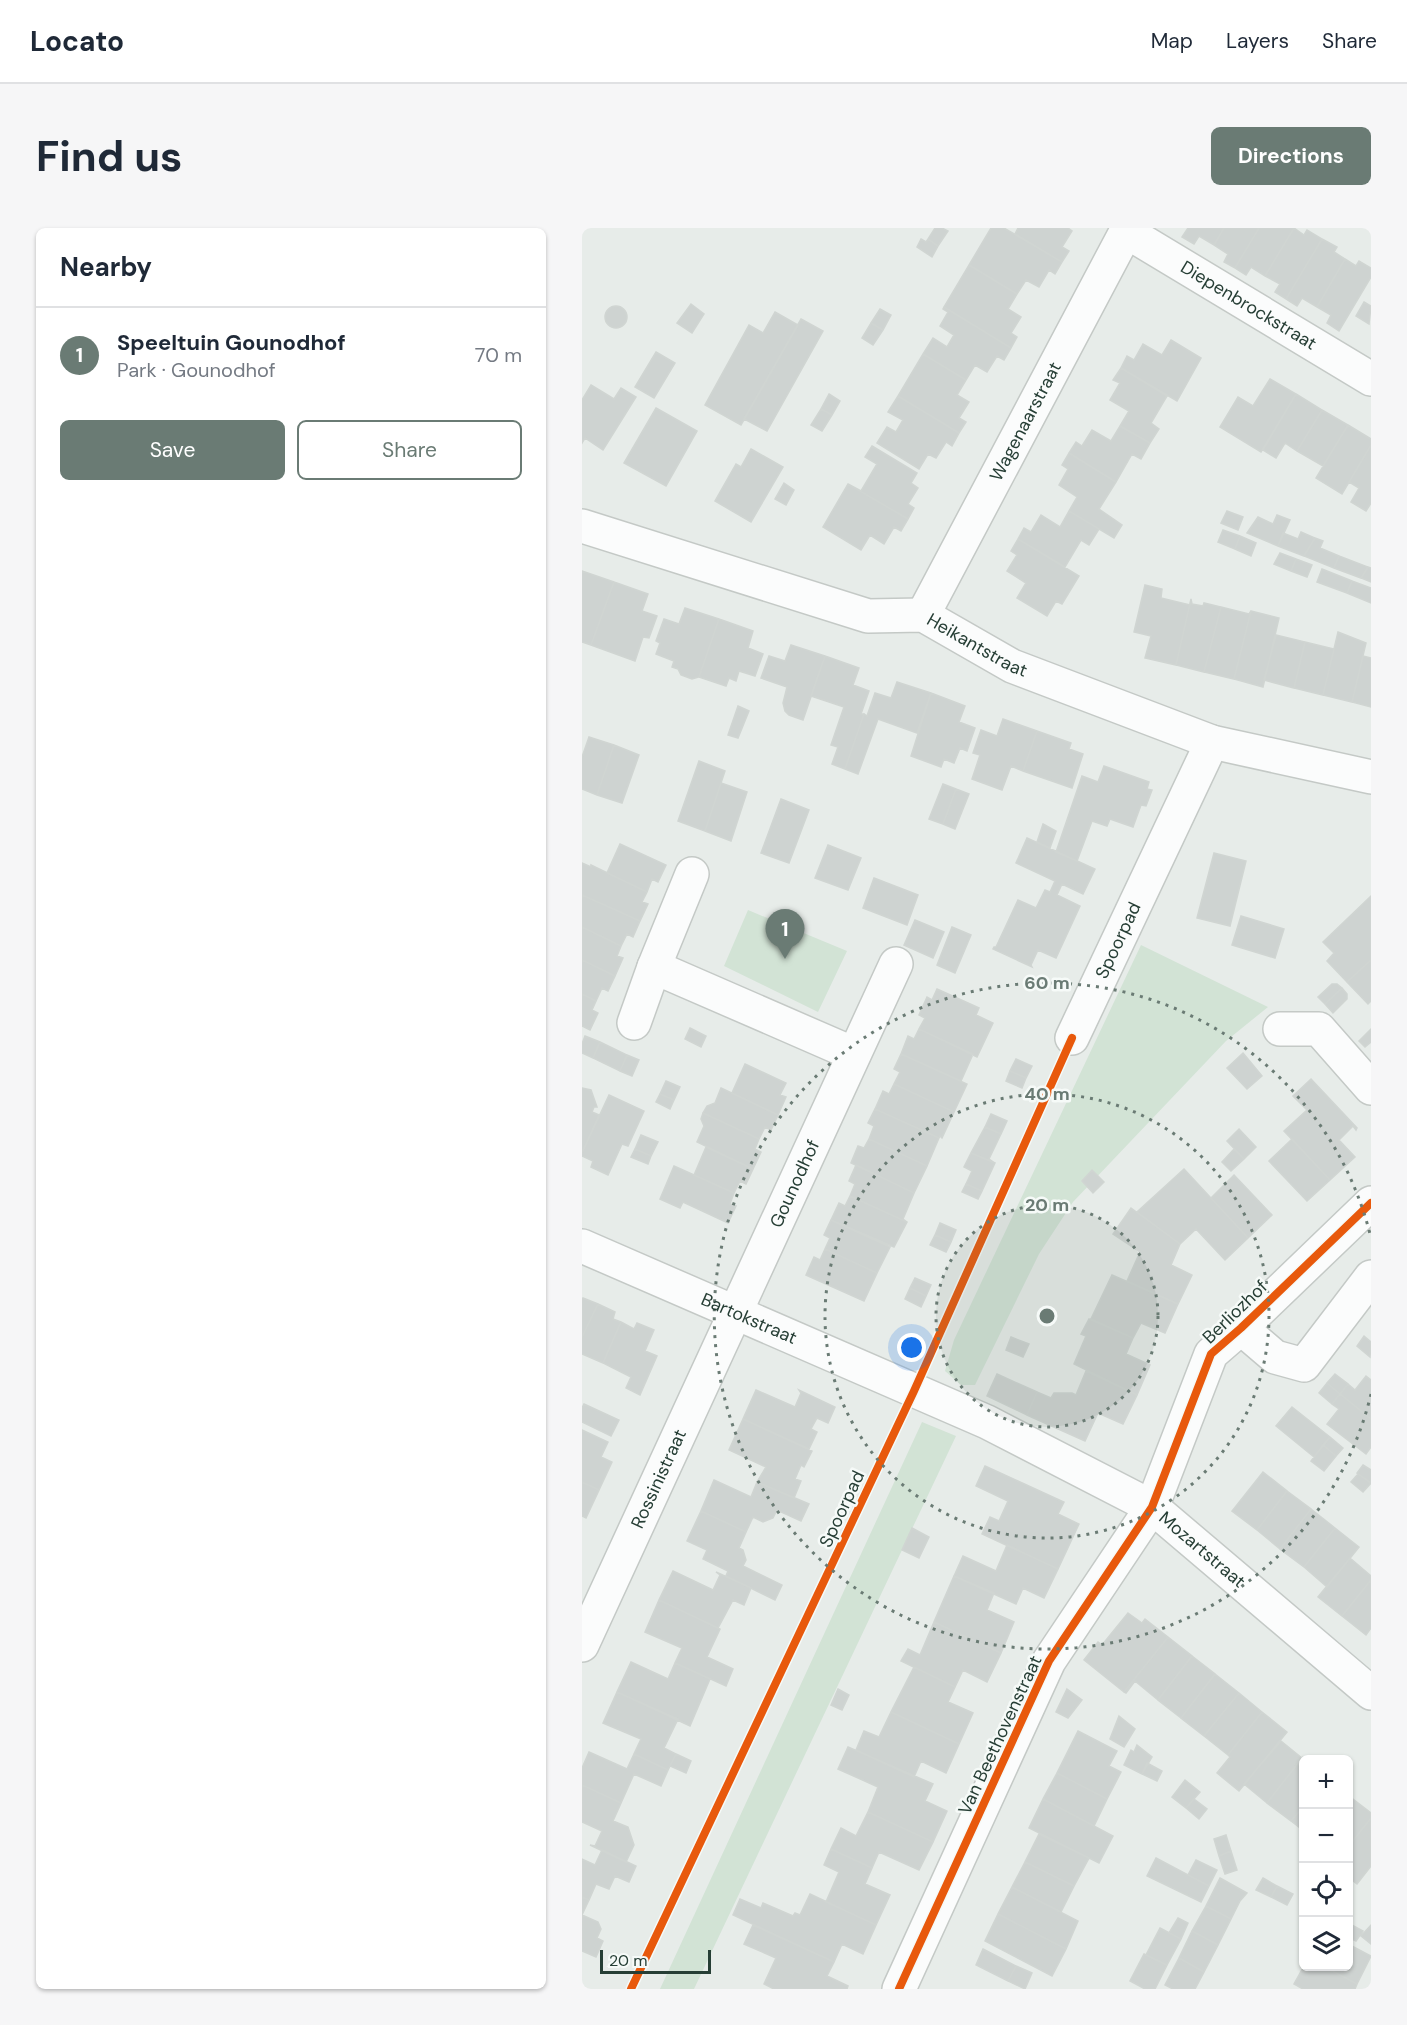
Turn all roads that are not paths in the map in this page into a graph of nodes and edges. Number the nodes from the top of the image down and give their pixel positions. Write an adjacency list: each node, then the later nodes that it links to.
1 (1127, 230): 2 (street, Diepenbrockstraat); 4 (street, Wagenaarstraat)
2 (1371, 379)
3 (582, 526): 4 (street, Heikantstraat)
4 (923, 615): 5 (street, Heikantstraat)
5 (1212, 742): 6 (street, Heikantstraat); 12 (street, Spoorpad)
6 (1371, 777)
7 (692, 874): 9 (street)
8 (896, 964): 13 (street, Gounodhof)
9 (654, 967): 10 (street); 13 (street)
10 (634, 1023)
11 (1280, 1029): 14 (street)
12 (1072, 1038)
13 (854, 1053): 18 (street, Gounodhof)
14 (1371, 1088)
15 (1370, 1211): 19 (street, Berliozhof)
16 (582, 1246): 18 (street, Bartokstraat)
17 (1371, 1277): 19 (street, Berliozhof)
18 (734, 1312): 20 (street, Bartokstraat); 22 (street, Rossinistraat)
19 (1240, 1328): 21 (street, Berliozhof)
20 (914, 1391): 21 (street, Mozartstraat)
21 (1152, 1507): 23 (street, Mozartstraat); 24 (street, Van Beethovenstraat)
22 (582, 1645)
23 (1371, 1693)
24 (899, 1989)

